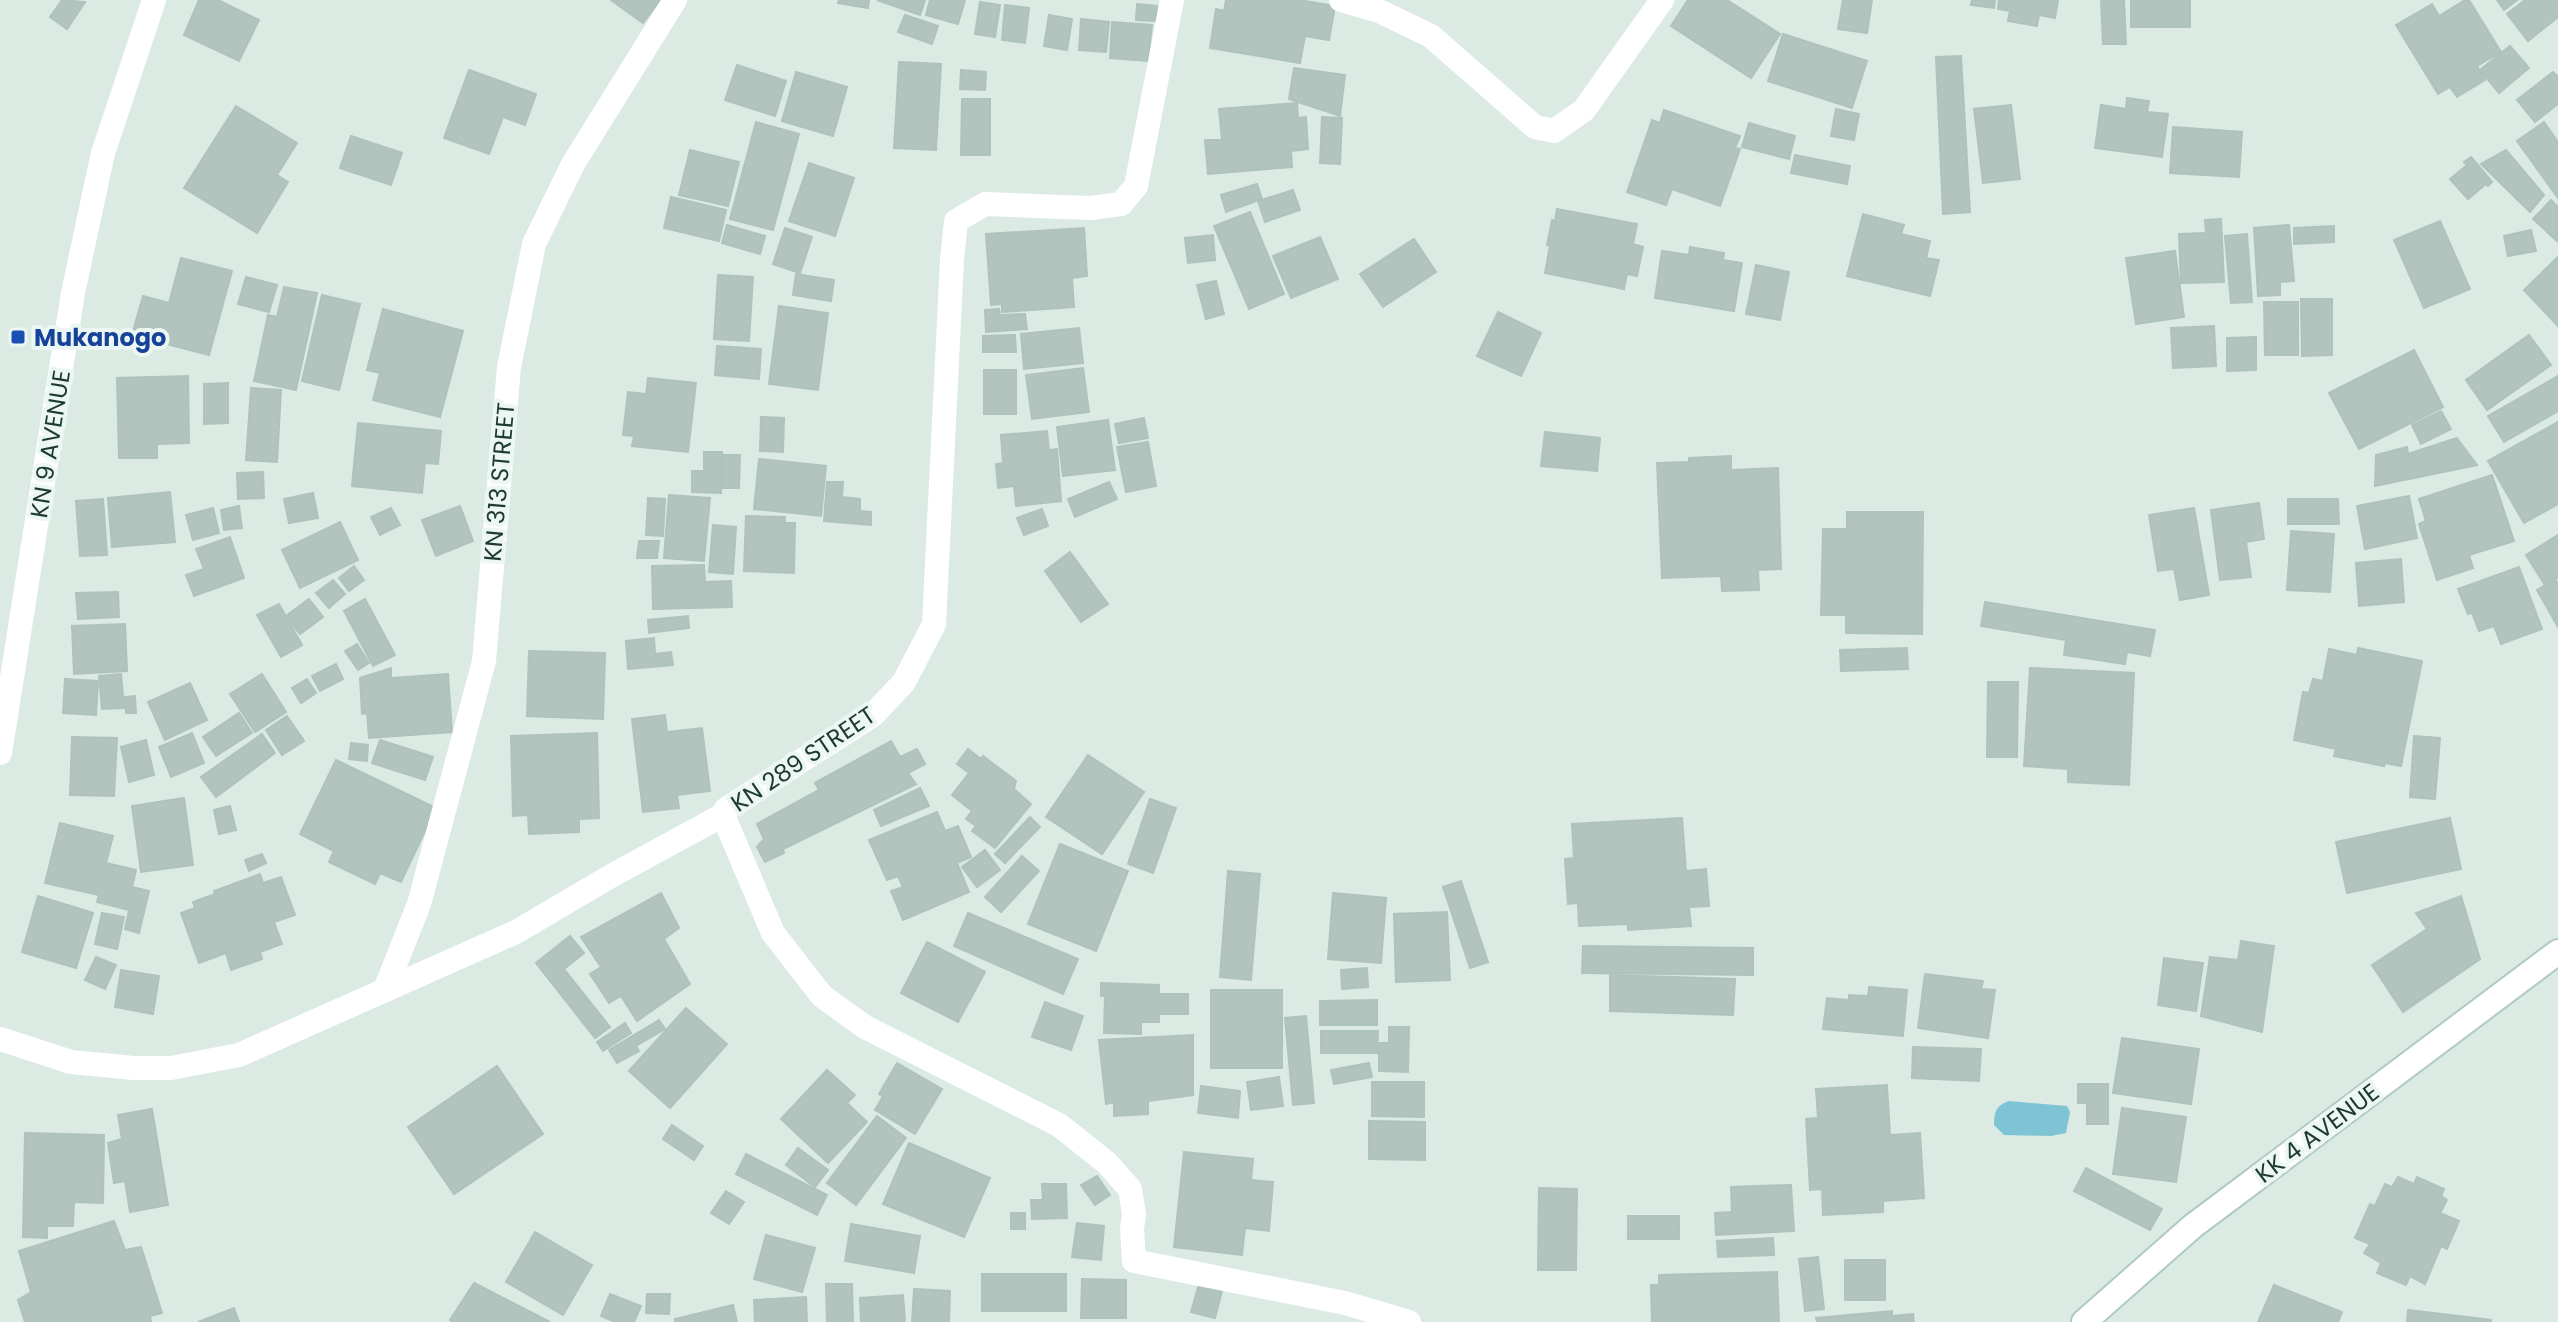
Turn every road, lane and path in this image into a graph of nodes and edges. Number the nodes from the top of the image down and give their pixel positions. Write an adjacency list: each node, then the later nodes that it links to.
1 (154, 0): 6 (street, KN 9 AVENUE)
2 (675, 0): 9 (street, KN 313 STREET)
3 (1172, 0): 7 (street, KN 289 STREET)
4 (1341, 0): 5 (street)
5 (1662, 0)
6 (0, 753)
7 (723, 815): 9 (street, KN 289 STREET); 11 (street)
8 (2558, 952): 12 (street, KK 4 AVENUE)
9 (385, 990): 10 (street, KN 289 STREET)
10 (0, 1039)
11 (1409, 1322)
12 (2084, 1322)

